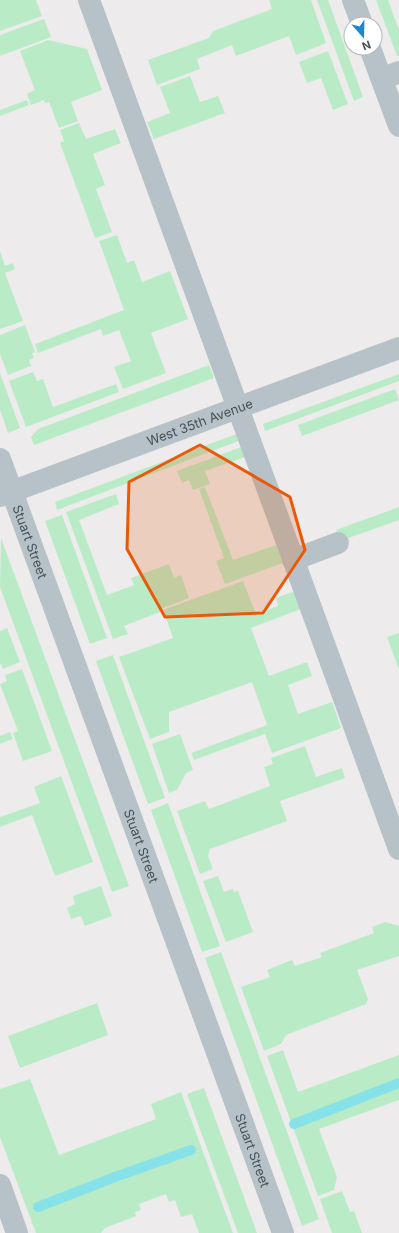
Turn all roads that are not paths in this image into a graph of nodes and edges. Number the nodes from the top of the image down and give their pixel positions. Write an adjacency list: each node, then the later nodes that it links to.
1 (88, 0): 8 (street)
2 (353, 0): 3 (street)
3 (359, 16)
4 (376, 56): 5 (street)
5 (390, 75): 6 (street)
6 (399, 126)
7 (399, 348): 8 (street, West 35th Avenue)
8 (238, 407): 10 (street, West 35th Avenue); 12 (street)
9 (0, 459): 10 (street, Stuart Street)
10 (6, 494): 16 (street, Stuart Street)
11 (338, 543): 12 (street)
12 (293, 560): 13 (street)
13 (399, 849)
14 (0, 1185): 15 (street)
15 (18, 1233)
16 (283, 1233)

